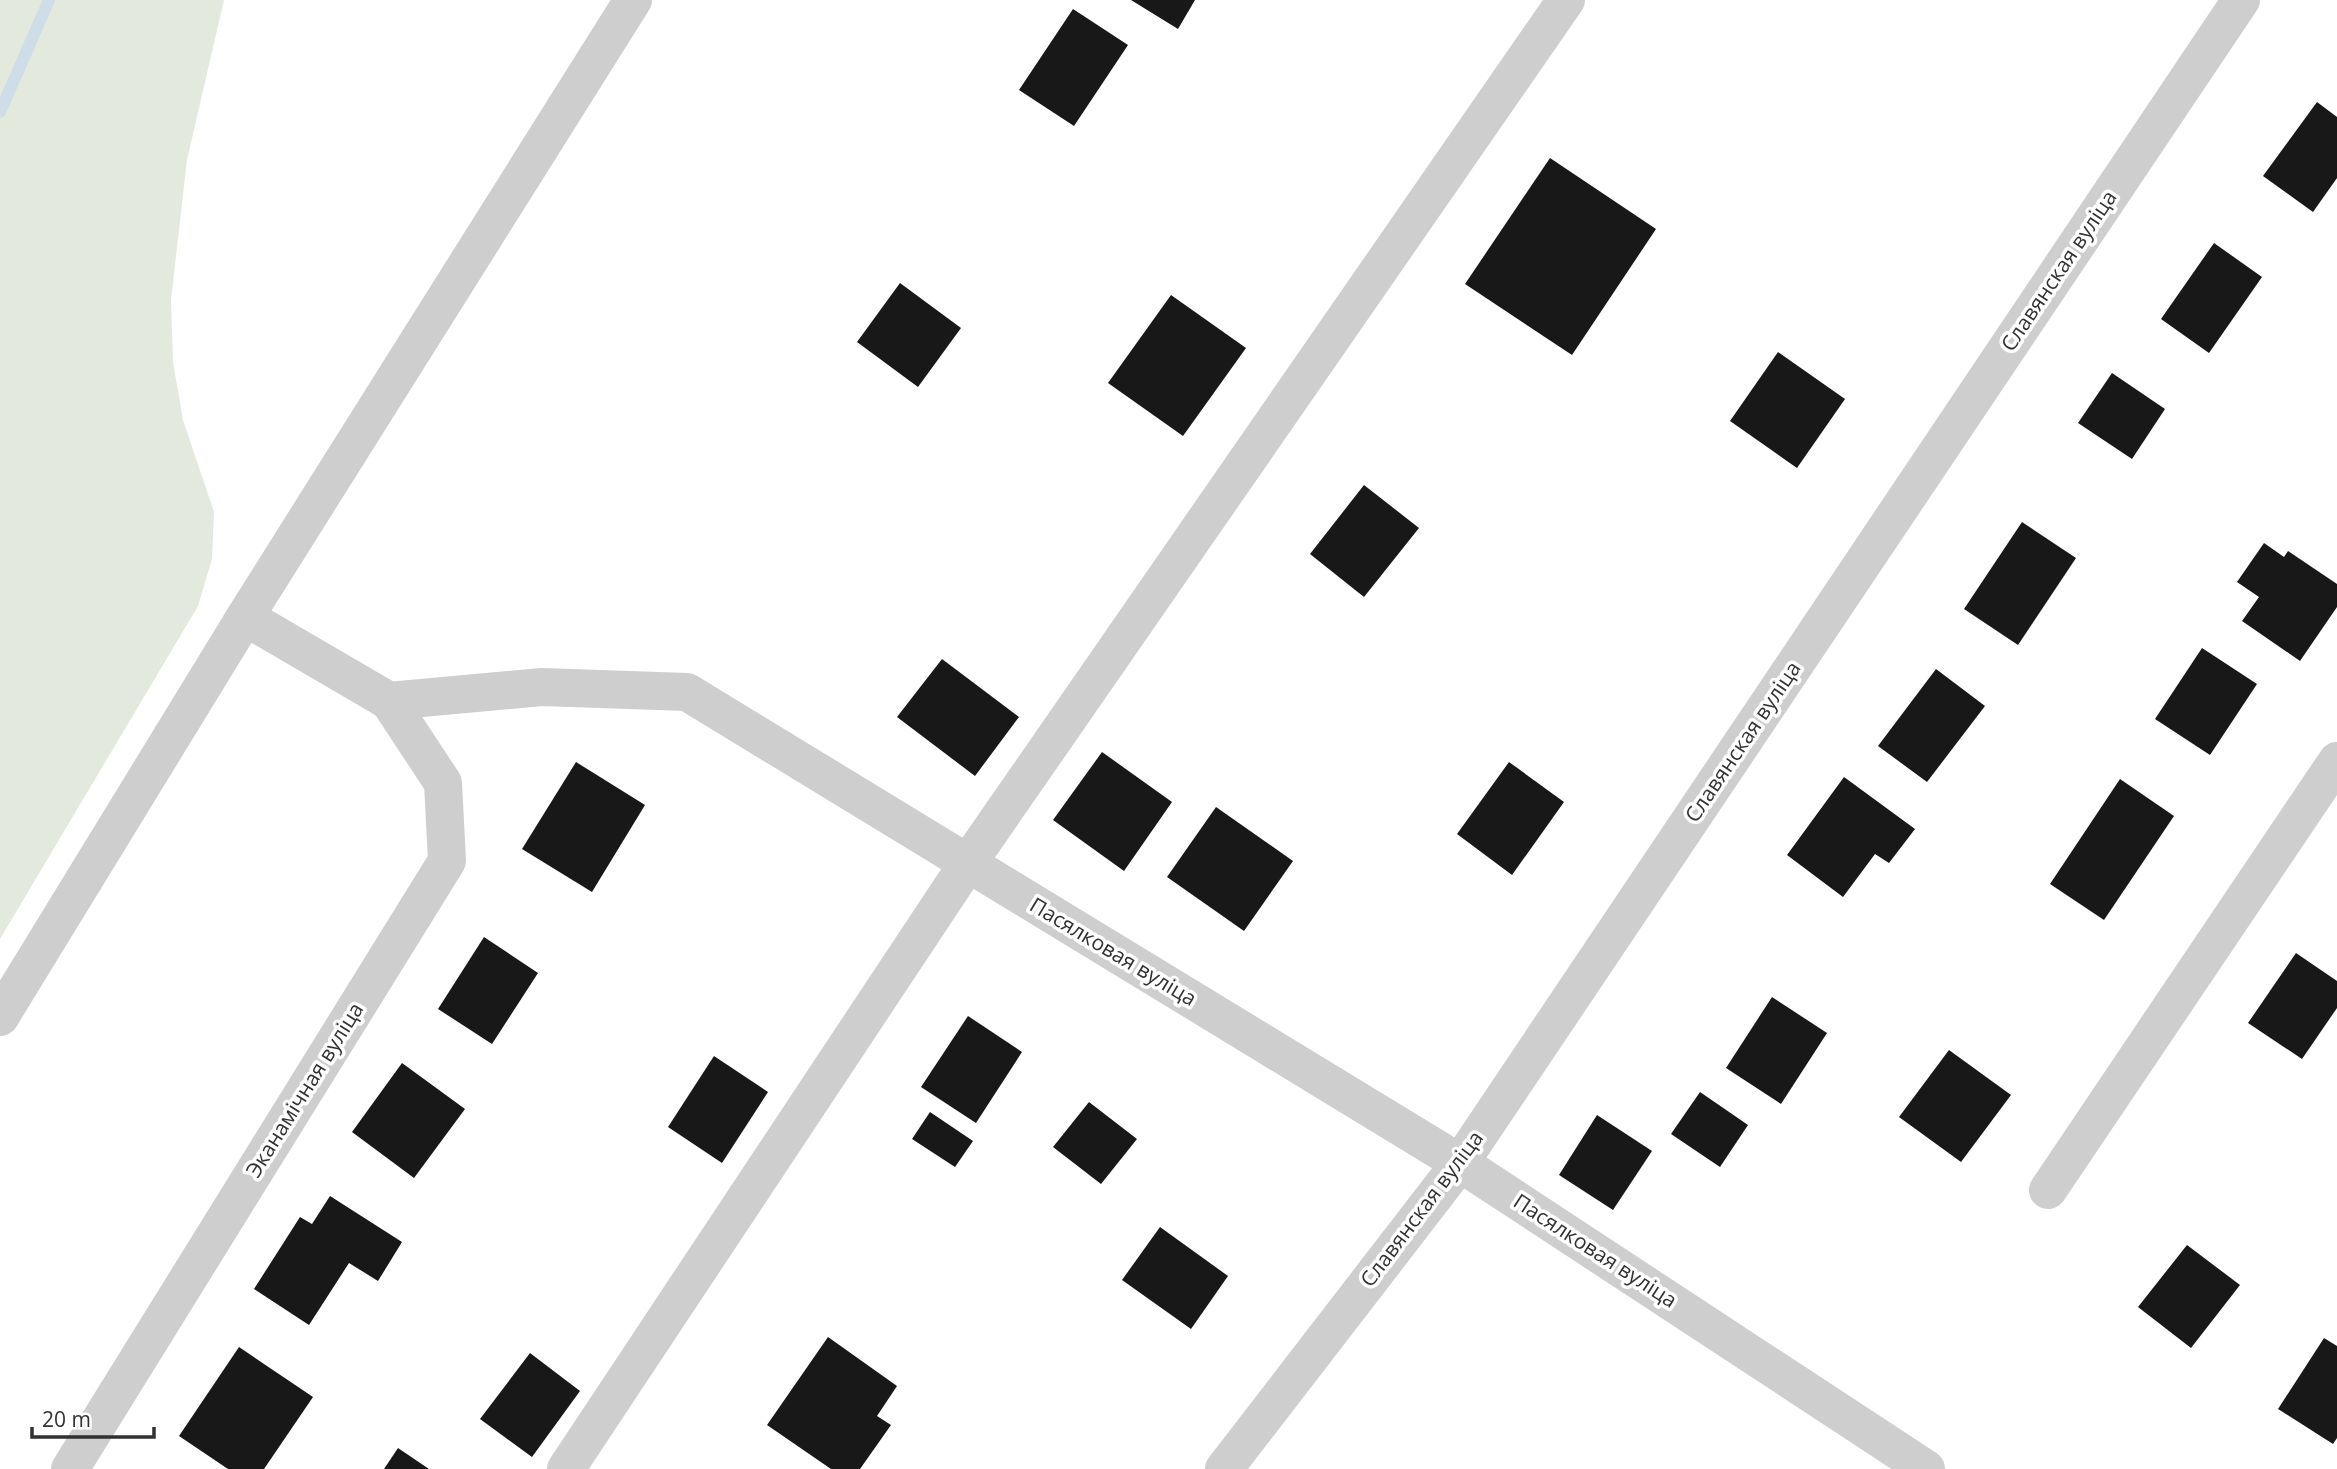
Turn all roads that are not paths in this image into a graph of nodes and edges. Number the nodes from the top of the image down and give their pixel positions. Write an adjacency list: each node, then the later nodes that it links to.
1 (633, 0): 4 (street)
2 (1566, 0): 7 (street)
3 (2241, 0): 9 (street, Славянская вуліца)
4 (245, 617): 5 (street); 8 (street)
5 (389, 701): 7 (street, Пасялковая вуліца); 11 (street, Эканамічная вуліца)
6 (2337, 761): 10 (street)
7 (968, 863): 9 (street, Пасялковая вуліца); 12 (street)
8 (0, 1017)
9 (1460, 1163): 13 (street, Славянская вуліца); 14 (street, Пасялковая вуліца)
10 (2048, 1190)
11 (70, 1469)
12 (566, 1469)
13 (1223, 1469)
14 (1926, 1469)

